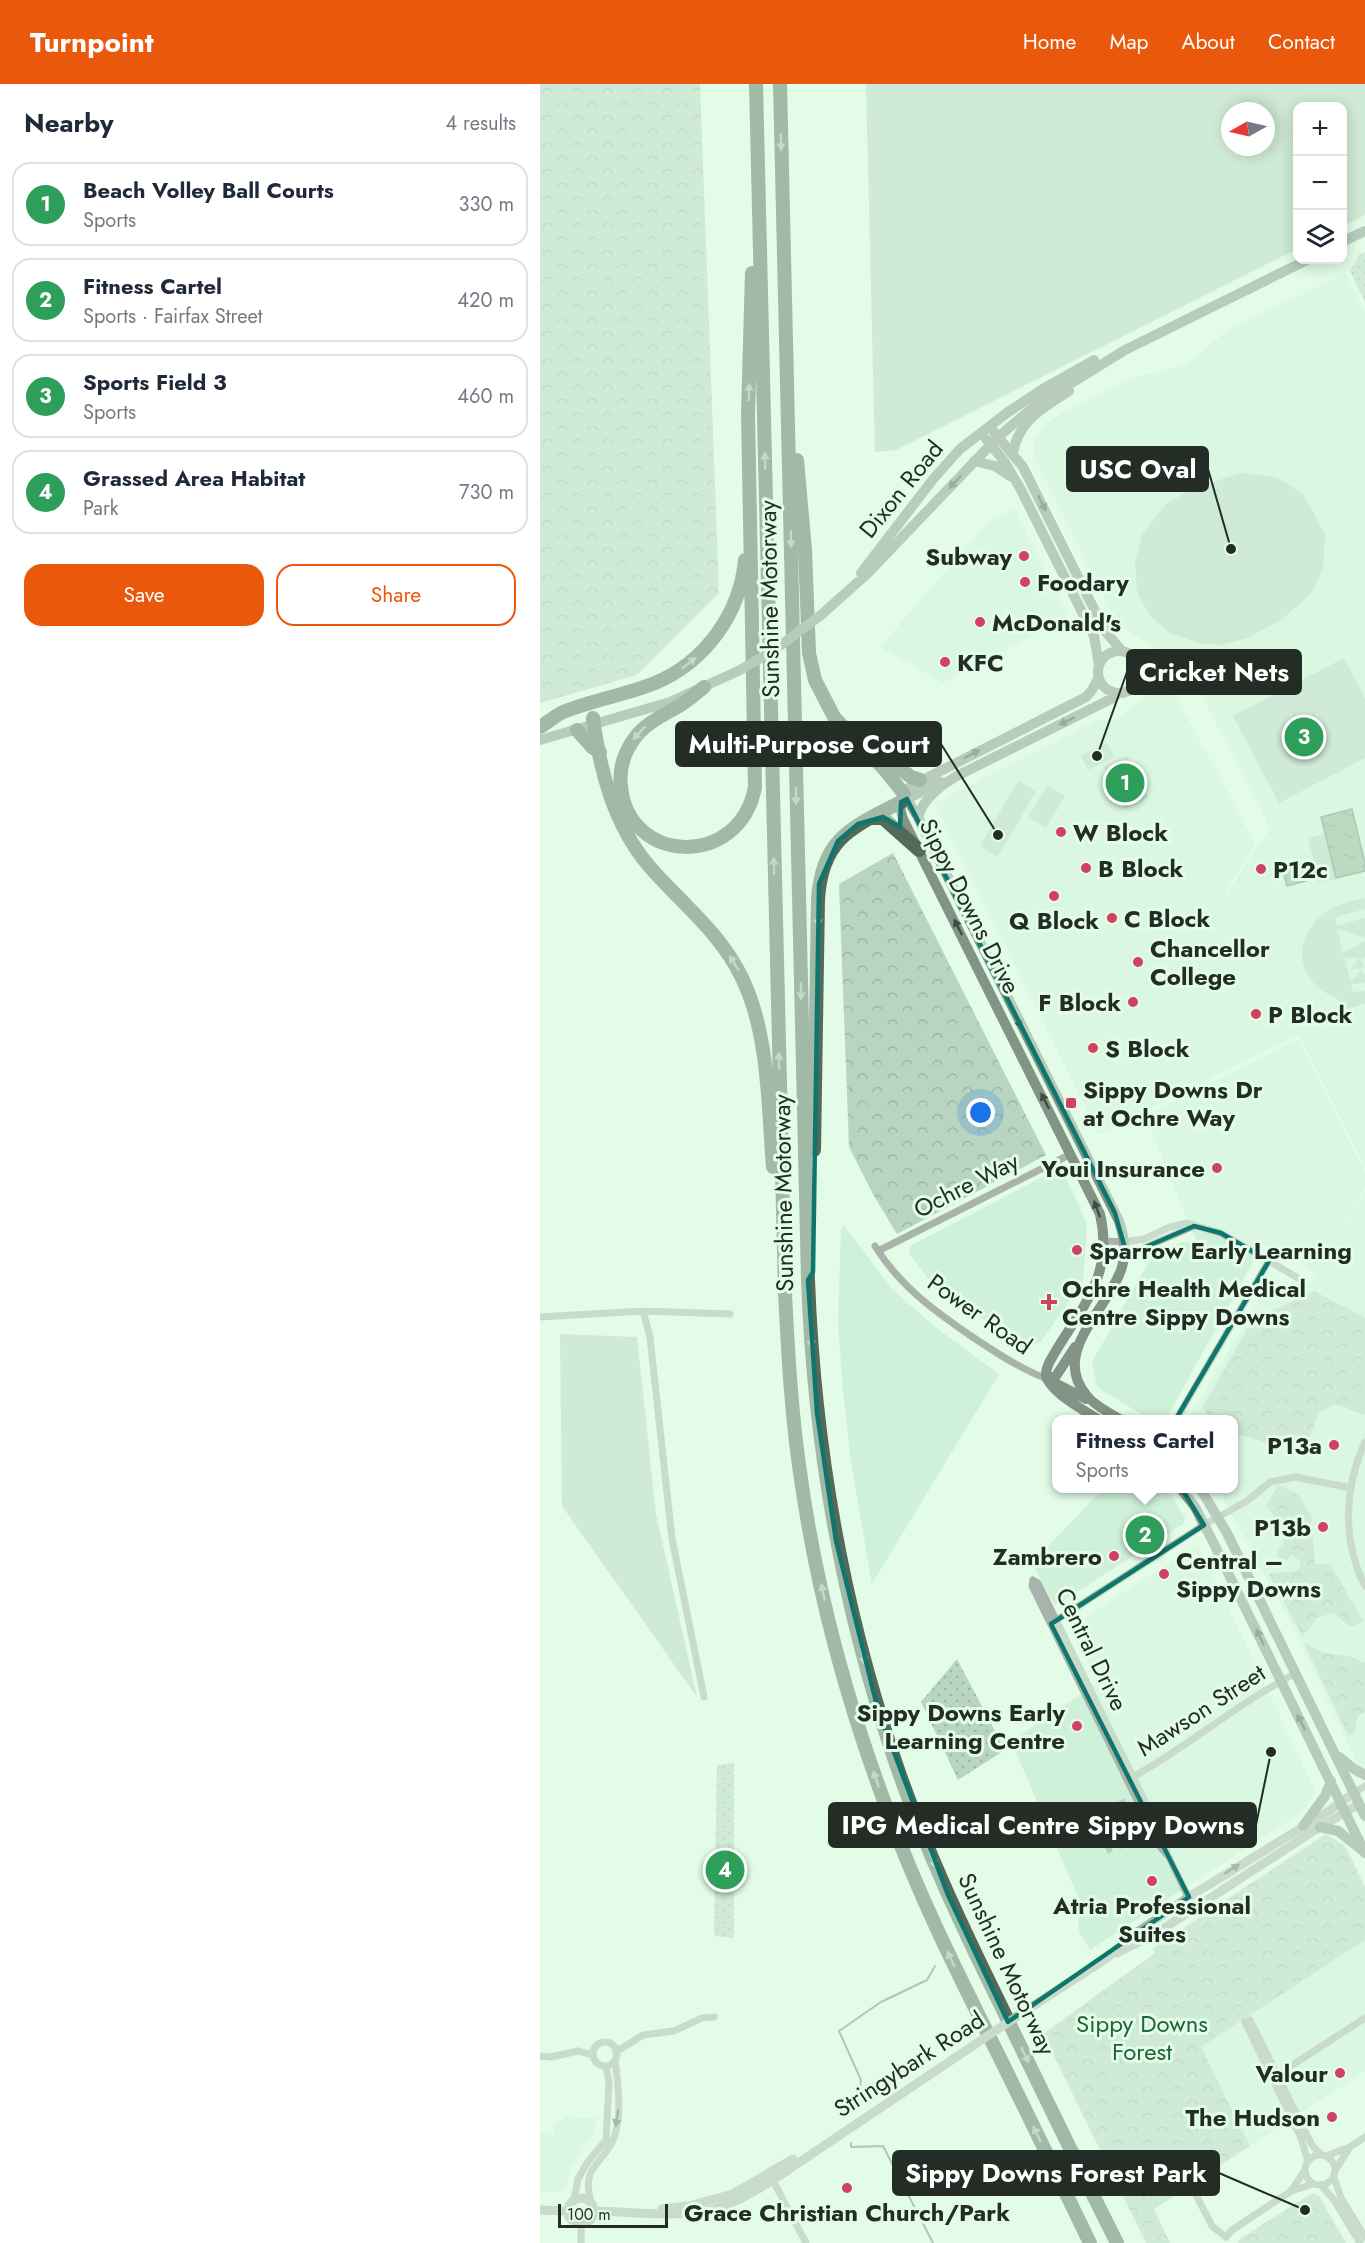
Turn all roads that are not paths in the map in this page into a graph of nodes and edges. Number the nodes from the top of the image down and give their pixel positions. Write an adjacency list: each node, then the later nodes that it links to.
1 (756, 84): 3 (highway, Sunshine Motorway)
2 (780, 84): 8 (highway, Sunshine Motorway, one-way to 8)
3 (757, 148): 14 (highway, one-way to 3); 35 (highway, Sunshine Motorway, one-way to 3)
4 (1365, 231): 5 (main road)
5 (1347, 240)
6 (1299, 264): 7 (main road)
7 (1125, 350): 9 (main road, Dixon Road); 10 (main road, Dixon Road); 11 (main road)
8 (788, 417): 23 (highway); 41 (highway, Sunshine Motorway, one-way to 41)
9 (985, 429): 10 (main road); 15 (main road, Dixon Road)
10 (994, 441): 11 (main road); 12 (main road, Dixon Road); 13 (main road)
11 (1013, 453): 16 (main road, one-way to 16)
12 (974, 461): 13 (main road); 15 (main road, Dixon Road, one-way to 15)
13 (1015, 480): 17 (main road)
14 (751, 534): 19 (highway, one-way to 14); 22 (highway, one-way to 14)
15 (852, 586): 19 (main road, Dixon Road, bridge)
16 (1122, 651): 17 (main road); 20 (main road)
17 (1100, 665): 18 (main road)
18 (1099, 677): 20 (main road); 29 (main road, Sippy Downs Drive, one-way to 18)
19 (697, 690): 21 (main road, Dixon Road)
20 (1118, 693): 28 (main road, Sippy Downs Drive, one-way to 28)
21 (593, 722): 24 (main road, Dixon Road); 25 (main road, Dixon Road); 27 (highway)
22 (540, 727)
23 (845, 728): 29 (highway); 30 (highway)
24 (577, 730): 26 (main road, Dixon Road); 27 (highway)
25 (540, 734)
26 (540, 740)
27 (600, 752): 35 (highway, one-way to 27)
28 (955, 777): 30 (main road); 31 (main road, Sippy Downs Drive)
29 (920, 780): 30 (main road, Sippy Downs Drive)
30 (904, 798): 31 (main road); 32 (highway); 33 (main road, Sippy Downs Drive)
31 (918, 817): 37 (main road, Sippy Downs Drive, one-way to 37)
32 (870, 818): 33 (highway); 41 (highway, one-way to 41)
33 (919, 850): 34 (main road, Sippy Downs Drive, one-way to 33)
34 (1071, 1154): 36 (main road, Sippy Downs Drive, one-way to 34); 38 (street, Ochre Way)
35 (782, 1203): 103 (highway, Sunshine Motorway, one-way to 35)
36 (1105, 1245): 37 (street); 46 (main road, Sippy Downs Drive)
37 (1124, 1247): 39 (street); 45 (main road)
38 (876, 1248): 46 (street, Power Road)
39 (1269, 1261): 40 (street); 50 (street)
40 (1298, 1278)
41 (808, 1280): 104 (highway, Sunshine Motorway, one-way to 104)
42 (643, 1311): 43 (street); 44 (street); 61 (street)
43 (730, 1314)
44 (540, 1317)
45 (1080, 1341): 46 (main road); 47 (main road)
46 (1047, 1379): 47 (main road); 48 (main road)
47 (1094, 1403): 49 (main road)
48 (1093, 1415)
49 (1114, 1415)
50 (1178, 1415)
51 (1365, 1442): 52 (street)
52 (1351, 1488): 55 (street); 57 (street)
53 (1183, 1493): 56 (main road)
54 (1203, 1493): 55 (main road)
55 (1218, 1516): 56 (street); 59 (main road)
56 (1204, 1525): 58 (street); 60 (main road, one-way to 56)
57 (1365, 1586)
58 (1053, 1622): 58 (street, Central Drive); 64 (street, Central Drive)
59 (1296, 1673): 60 (street, Mawson Street); 62 (main road)
60 (1281, 1681): 64 (street, Mawson Street); 65 (main road, one-way to 60)
61 (704, 1697)
62 (1334, 1752): 63 (main road); 67 (main road)
63 (1365, 1775)
64 (1130, 1778): 73 (street, Central Drive)
65 (1331, 1781): 68 (main road); 70 (main road)
66 (1365, 1786): 67 (street)
67 (1359, 1799): 68 (street, Stringybark Road); 69 (main road)
68 (1343, 1807): 70 (street, Stringybark Road); 71 (street, Stringybark Road); 72 (main road)
69 (1365, 1816)
70 (1303, 1826): 73 (street, Stringybark Road, one-way to 70)
71 (1320, 1827): 72 (main road); 74 (street, Stringybark Road)
72 (1365, 1853)
73 (1189, 1897): 74 (street, Central Drive); 75 (street, Stringybark Road)
74 (1194, 1909): 75 (street, Stringybark Road)
75 (1107, 1958): 90 (street, Stringybark Road, bridge)
76 (714, 2017): 81 (street)
77 (1365, 2018): 83 (street)
78 (1247, 2021): 83 (street)
79 (593, 2055): 80 (street); 81 (street); 82 (street)
80 (540, 2056)
81 (615, 2056): 82 (street); 95 (street, one-way to 95)
82 (606, 2066): 94 (street)
83 (1275, 2077): 86 (street); 87 (street)
84 (1365, 2138): 85 (street)
85 (1350, 2147): 86 (street); 89 (street)
86 (1324, 2156): 87 (street); 89 (street)
87 (1308, 2162): 88 (street)
88 (1305, 2170): 91 (street); 93 (street)
89 (1335, 2173): 91 (street); 99 (street)
90 (771, 2176): 95 (street, Stringybark Road); 102 (street)
91 (1317, 2184): 93 (street); 105 (street)
92 (1191, 2185): 100 (street)
93 (1291, 2191): 100 (street)
94 (574, 2200): 95 (street); 97 (street)
95 (592, 2207): 98 (street)
96 (540, 2210): 97 (street)
97 (568, 2211): 98 (street)
98 (581, 2224): 101 (street)
99 (1365, 2237)
100 (1226, 2240)
101 (581, 2243)
102 (806, 2243)
103 (1090, 2243)
104 (1117, 2243)
105 (1360, 2243)

